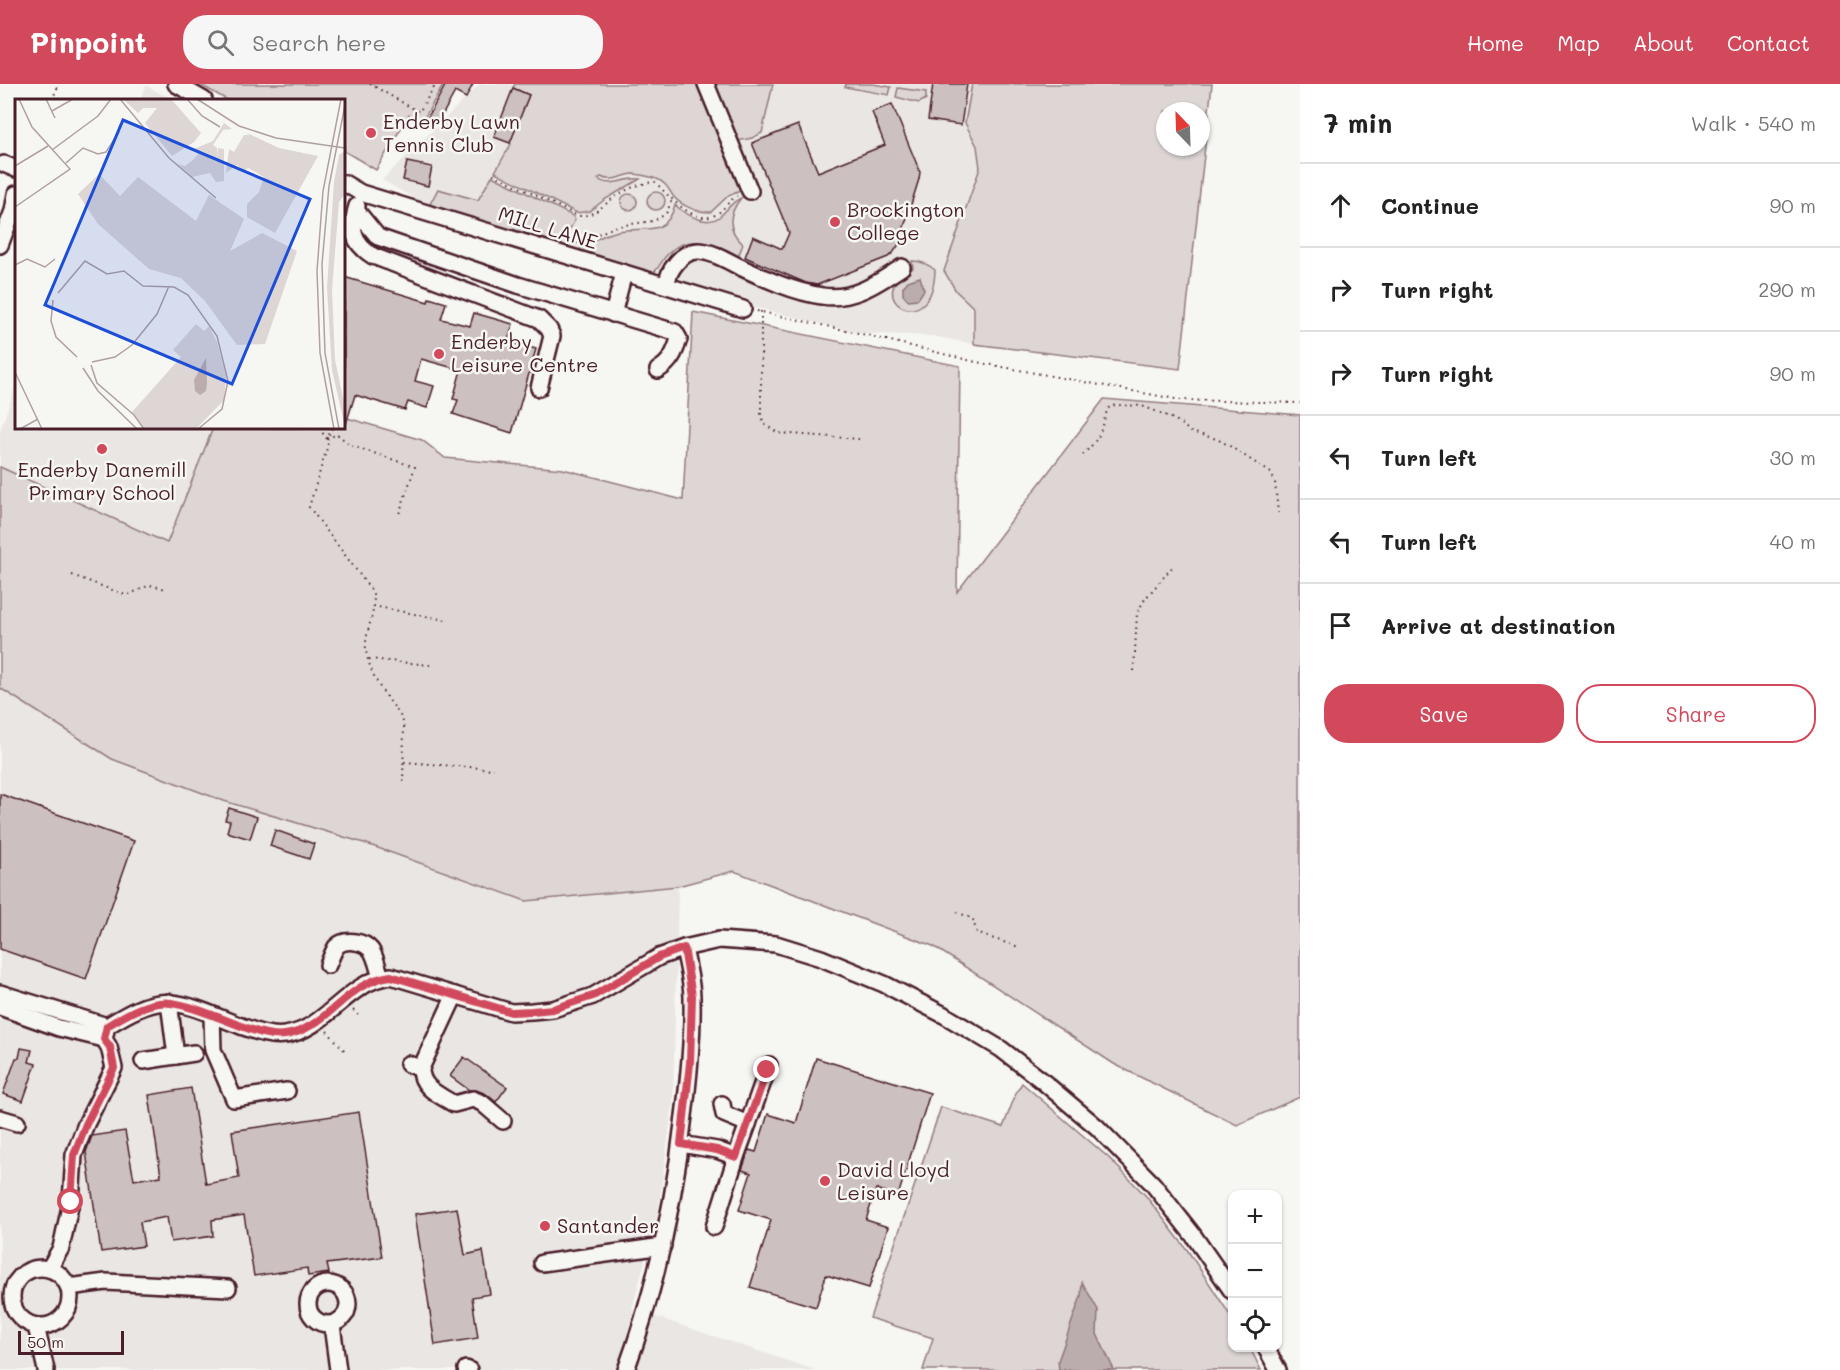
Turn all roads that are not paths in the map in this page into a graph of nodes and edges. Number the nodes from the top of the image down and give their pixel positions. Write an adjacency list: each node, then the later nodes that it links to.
1 (176, 84): 3 (street)
2 (706, 84): 5 (street)
3 (202, 99)
4 (345, 184): 6 (street, MILL LANE)
5 (750, 190)
6 (361, 193): 8 (street); 11 (street, MILL LANE)
7 (15, 200): 9 (street)
8 (356, 210): 14 (street); 16 (street)
9 (0, 242)
10 (902, 267): 12 (street)
11 (624, 273): 12 (street, MILL LANE); 14 (street)
12 (667, 285): 13 (street, MILL LANE)
13 (743, 309)
14 (613, 314): 15 (street)
15 (658, 369)
16 (539, 388)
17 (684, 948): 21 (street); 36 (street); 42 (street)
18 (328, 965): 19 (street)
19 (381, 977): 21 (street); 24 (street)
20 (0, 993): 25 (street)
21 (454, 995): 33 (street)
22 (169, 1002): 24 (street); 25 (street); 27 (street)
23 (0, 1007): 25 (street)
24 (212, 1015): 30 (street)
25 (105, 1032): 41 (street)
26 (194, 1053): 27 (street)
27 (176, 1056): 28 (street)
28 (143, 1061)
29 (769, 1065): 35 (street)
30 (287, 1091)
31 (722, 1104): 35 (street)
32 (0, 1119): 34 (street)
33 (503, 1121)
34 (17, 1124)
35 (748, 1124): 37 (street)
36 (681, 1144): 37 (street); 39 (street)
37 (736, 1157): 38 (street)
38 (714, 1227)
39 (663, 1246): 40 (street); 50 (street)
40 (542, 1263)
41 (49, 1269): 43 (street); 46 (street)
42 (1228, 1284)
43 (69, 1287): 44 (street); 46 (street)
44 (228, 1288)
45 (332, 1325): 49 (street)
46 (36, 1326): 48 (street)
47 (1269, 1352): 51 (street)
48 (46, 1370)
49 (338, 1370)
50 (626, 1370)
51 (1278, 1370)

